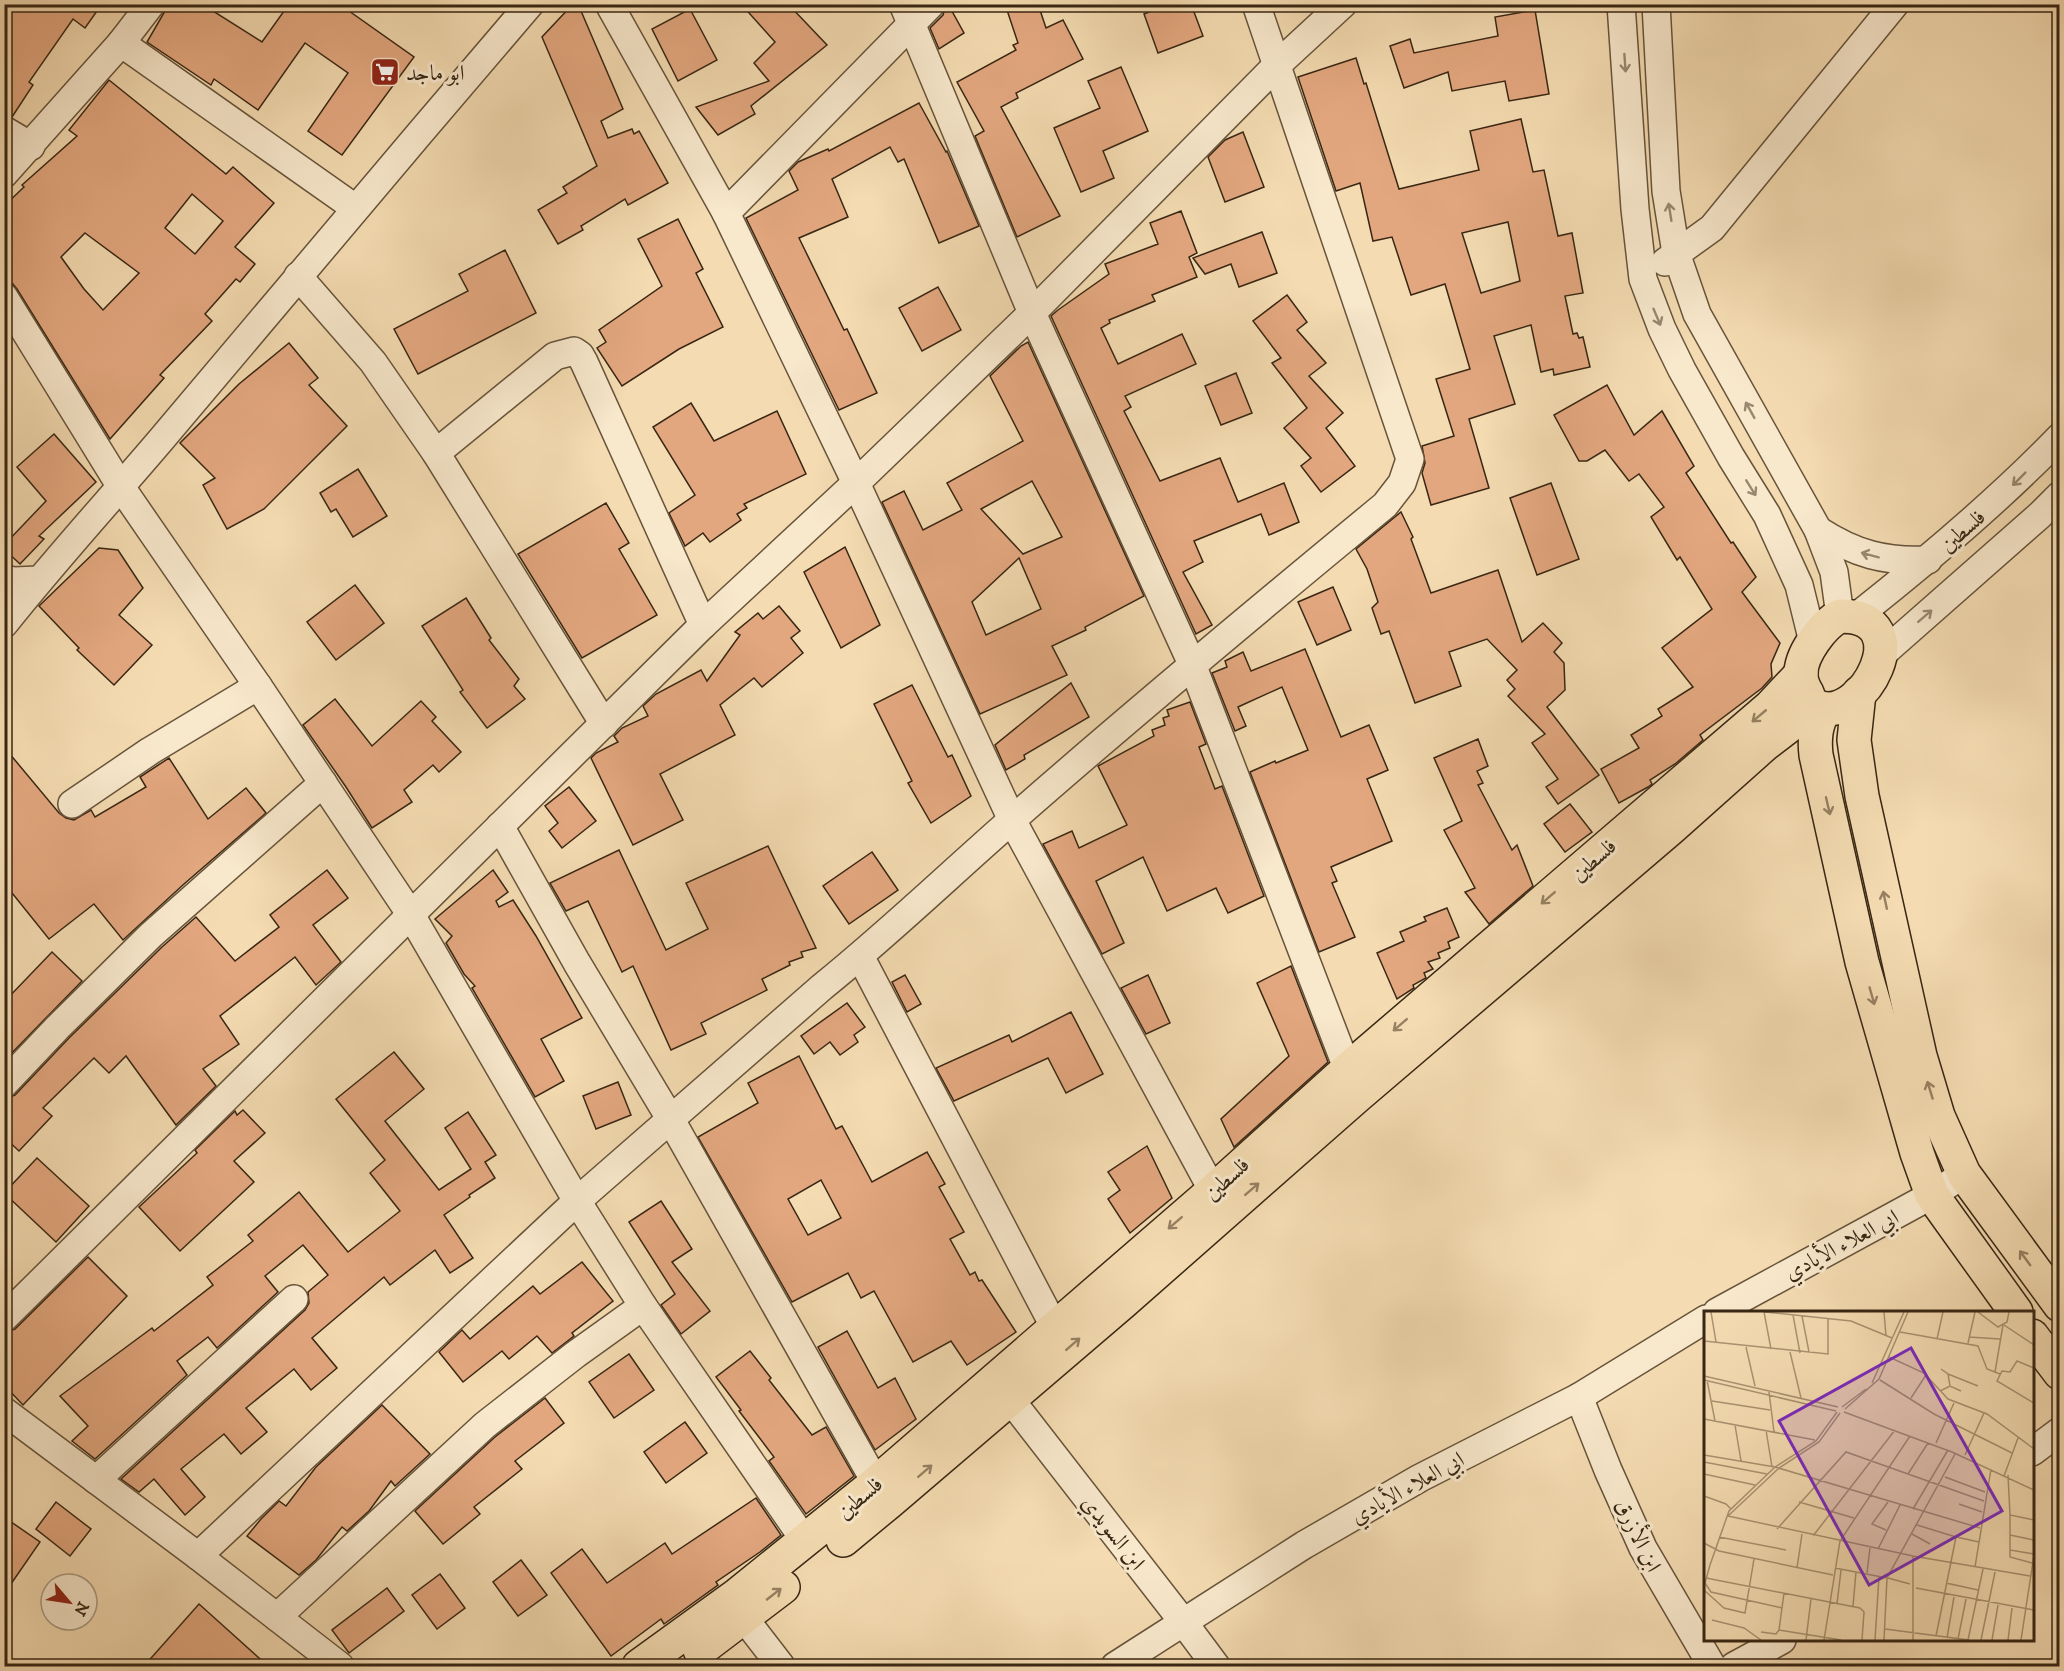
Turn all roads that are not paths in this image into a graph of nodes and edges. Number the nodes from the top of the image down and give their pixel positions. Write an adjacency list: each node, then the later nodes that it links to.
1 (151, 4): 11 (street)
2 (530, 4): 16 (street)
3 (609, 4): 17 (street)
4 (931, 4): 10 (street)
5 (1256, 4): 12 (street)
6 (1343, 4): 12 (street)
7 (1621, 4): 20 (street, one-way to 20)
8 (1656, 4): 18 (street, one-way to 8)
9 (1895, 4): 18 (street)
10 (907, 14): 17 (street); 22 (street)
11 (121, 43): 14 (street); 16 (street)
12 (1277, 65): 22 (street); 37 (street)
13 (4, 130): 14 (street)
14 (31, 146): 15 (street)
15 (4, 174)
16 (355, 208): 19 (street)
17 (726, 213): 25 (street)
18 (1676, 253): 20 (street); 28 (street, one-way to 18)
19 (298, 276): 24 (street); 26 (street)
20 (1643, 279): 35 (street, one-way to 35)
21 (4, 297): 26 (street)
22 (1032, 313): 25 (street); 37 (street)
23 (2060, 437): 29 (street, فلسطين, one-way to 29)
24 (436, 453): 34 (street); 42 (street)
25 (856, 483): 34 (street); 47 (street)
26 (121, 487): 31 (street); 39 (street)
27 (2060, 495): 36 (street, فلسطين, one-way to 27)
28 (1818, 530): 29 (street, one-way to 28); 32 (street)
29 (1928, 560): 32 (street, فلسطين)
30 (4, 579): 31 (street)
31 (39, 580): 33 (street)
32 (1848, 616): 35 (main road); 36 (main road)
33 (4, 624)
34 (703, 625): 42 (street)
35 (1813, 642): 38 (main road)
36 (1881, 655): 40 (main road)
37 (1192, 664): 47 (street); 51 (street)
38 (1801, 674): 41 (main road); 51 (main road, فلسطين, one-way to 51)
39 (258, 686): 45 (street); 46 (street)
40 (1859, 693): 41 (main road); 54 (main road, one-way to 40)
41 (1819, 707): 43 (main road, فلسطين); 44 (main road)
42 (604, 724): 48 (street)
43 (1764, 745): 44 (main road); 51 (main road, فلسطين)
44 (1816, 755): 56 (main road, one-way to 56)
45 (323, 783): 49 (street); 52 (street)
46 (72, 804)
47 (1012, 820): 50 (street); 55 (street)
48 (500, 826): 49 (street); 53 (street)
49 (411, 915): 57 (street); 64 (street)
50 (860, 956): 53 (street); 66 (street)
51 (1352, 1083): 55 (main road, فلسطين); 58 (main road, فلسطين, one-way to 51)
52 (4, 1084)
53 (671, 1120): 57 (street); 75 (street)
54 (1964, 1174): 56 (street, ابي العلاء الأيادي); 60 (main road, one-way to 54)
55 (1213, 1191): 58 (main road, فلسطين, one-way to 58)
56 (1932, 1195): 62 (street, ابي العلاء الأيادي); 63 (main road)
57 (577, 1201): 61 (street); 77 (street)
58 (1117, 1291): 66 (main road, فلسطين); 70 (main road, فلسطين, one-way to 58)
59 (294, 1299): 74 (street)
60 (2060, 1305)
61 (643, 1306): 76 (street); 78 (street)
62 (1719, 1311)
63 (2015, 1311)
64 (4, 1318)
65 (1704, 1320): 69 (street, ابي العلاء الأيادي)
66 (1055, 1328): 75 (main road, فلسطين)
67 (2034, 1339): 68 (main road)
68 (2060, 1373)
69 (1579, 1396): 80 (street, ابي العلاء الأيادي); 88 (street, ابن الأزرق)
70 (1010, 1399): 79 (main road, فلسطين, one-way to 70); 80 (street, ابن السويدي)
71 (4, 1411): 74 (street)
72 (2060, 1431): 73 (street)
73 (2034, 1450)
74 (96, 1480): 77 (street)
75 (876, 1483): 76 (main road, فلسطين)
76 (805, 1541): 83 (main road, فلسطين)
77 (198, 1556): 78 (street)
78 (277, 1617): 82 (street)
79 (744, 1618): 84 (main road, فلسطين); 85 (street)
80 (1184, 1623): 86 (street, ابي العلاء الأيادي); 87 (street, ابن السويدي)
81 (1780, 1641): 89 (street)
82 (340, 1666)
83 (639, 1666)
84 (676, 1666)
85 (781, 1666)
86 (1115, 1666)
87 (1216, 1666)
88 (1712, 1666)
89 (1734, 1666)

